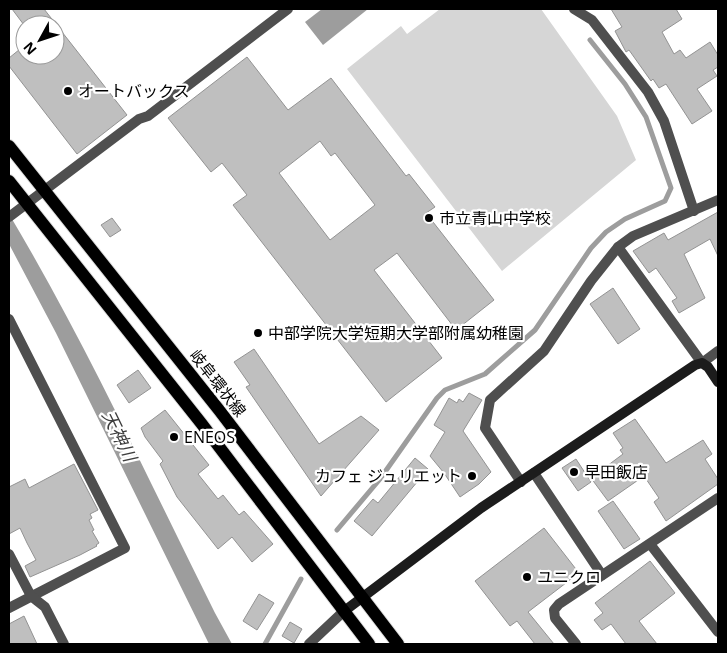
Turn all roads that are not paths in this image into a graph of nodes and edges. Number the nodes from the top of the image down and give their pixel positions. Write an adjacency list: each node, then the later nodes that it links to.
1 (288, 9): 5 (street)
2 (574, 9): 8 (street)
3 (9, 146): 5 (main road, 岐阜環状線)
4 (9, 181): 7 (main road)
5 (44, 190): 7 (street); 22 (main road, 岐阜環状線)
6 (718, 200): 8 (street)
7 (23, 207): 9 (street); 24 (main road)
8 (694, 211): 10 (street)
9 (9, 217)
10 (618, 247): 13 (street); 16 (street)
11 (9, 319): 21 (street)
12 (718, 351): 13 (street)
13 (702, 363): 14 (street); 15 (street)
14 (718, 382)
15 (534, 473): 16 (street); 20 (street)
16 (521, 482): 22 (street)
17 (718, 498): 18 (street)
18 (650, 544): 20 (street); 25 (street)
19 (9, 554): 21 (street)
20 (602, 575): 30 (street)
21 (31, 596): 23 (street); 26 (street)
22 (361, 597): 24 (street); 29 (main road, 岐阜環状線)
23 (9, 608)
24 (343, 612): 27 (street); 28 (main road)
25 (718, 632)
26 (64, 644)
27 (309, 644)
28 (369, 644)
29 (398, 644)
30 (576, 644)

